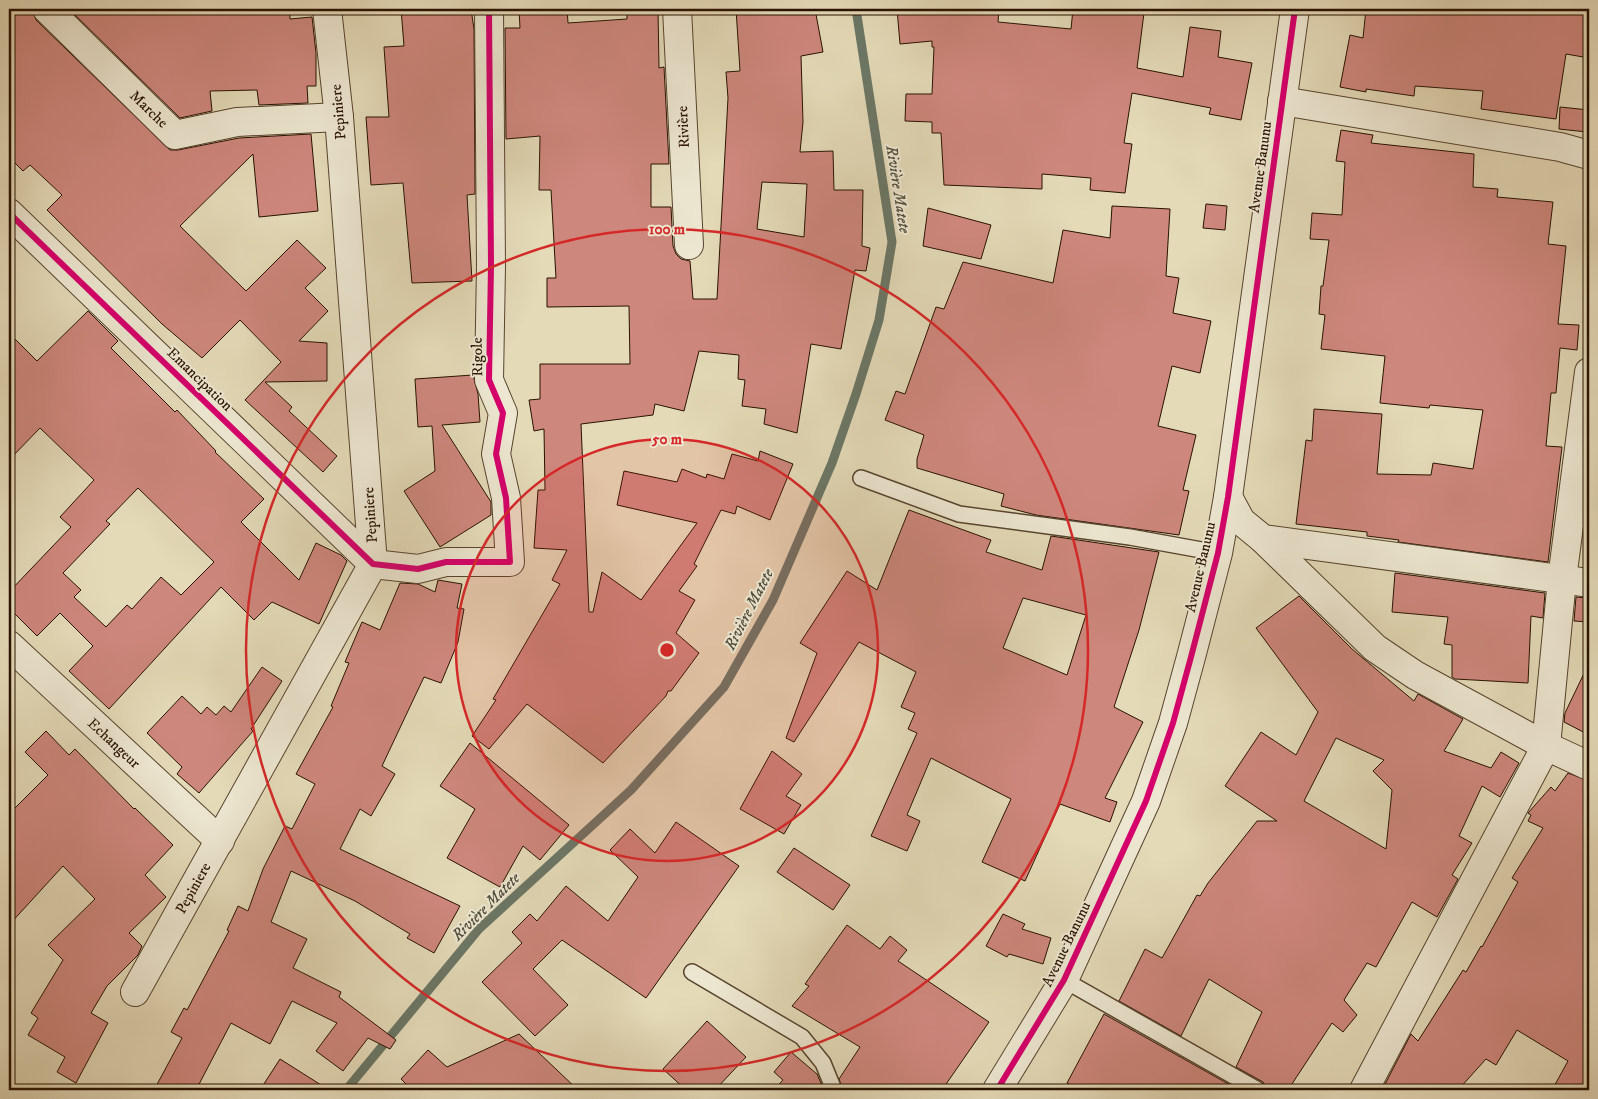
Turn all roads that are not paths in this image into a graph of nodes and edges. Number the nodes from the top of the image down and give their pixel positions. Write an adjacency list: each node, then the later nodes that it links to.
1 (47, 9): 7 (street, Marche)
2 (327, 9): 7 (street, Pepiniere)
3 (488, 9): 16 (street, Rigole)
4 (677, 9): 10 (street, Rivière)
5 (1295, 9): 6 (street, Avenue Banunu)
6 (1282, 101): 8 (street); 13 (street, Avenue Banunu)
7 (339, 117): 16 (street, Pepiniere)
8 (1589, 154)
9 (9, 213): 16 (street, Emancipation)
10 (689, 245)
11 (1589, 372): 17 (street)
12 (861, 478): 15 (lane)
13 (1228, 498): 14 (street); 15 (street, Avenue Banunu)
14 (1263, 539): 17 (street); 20 (street)
15 (1218, 554): 24 (street, Avenue Banunu)
16 (374, 564): 22 (street, Pepiniere)
17 (1562, 579): 18 (street); 20 (street)
18 (1589, 583)
19 (9, 645): 22 (street, Echangeur)
20 (1546, 746): 21 (street); 29 (street)
21 (1589, 766)
22 (220, 840): 25 (street, Pepiniere)
23 (692, 972): 26 (lane)
24 (1064, 980): 27 (street, Avenue Banunu); 28 (lane)
25 (136, 992)
26 (834, 1090)
27 (997, 1090)
28 (1258, 1090)
29 (1364, 1090)

